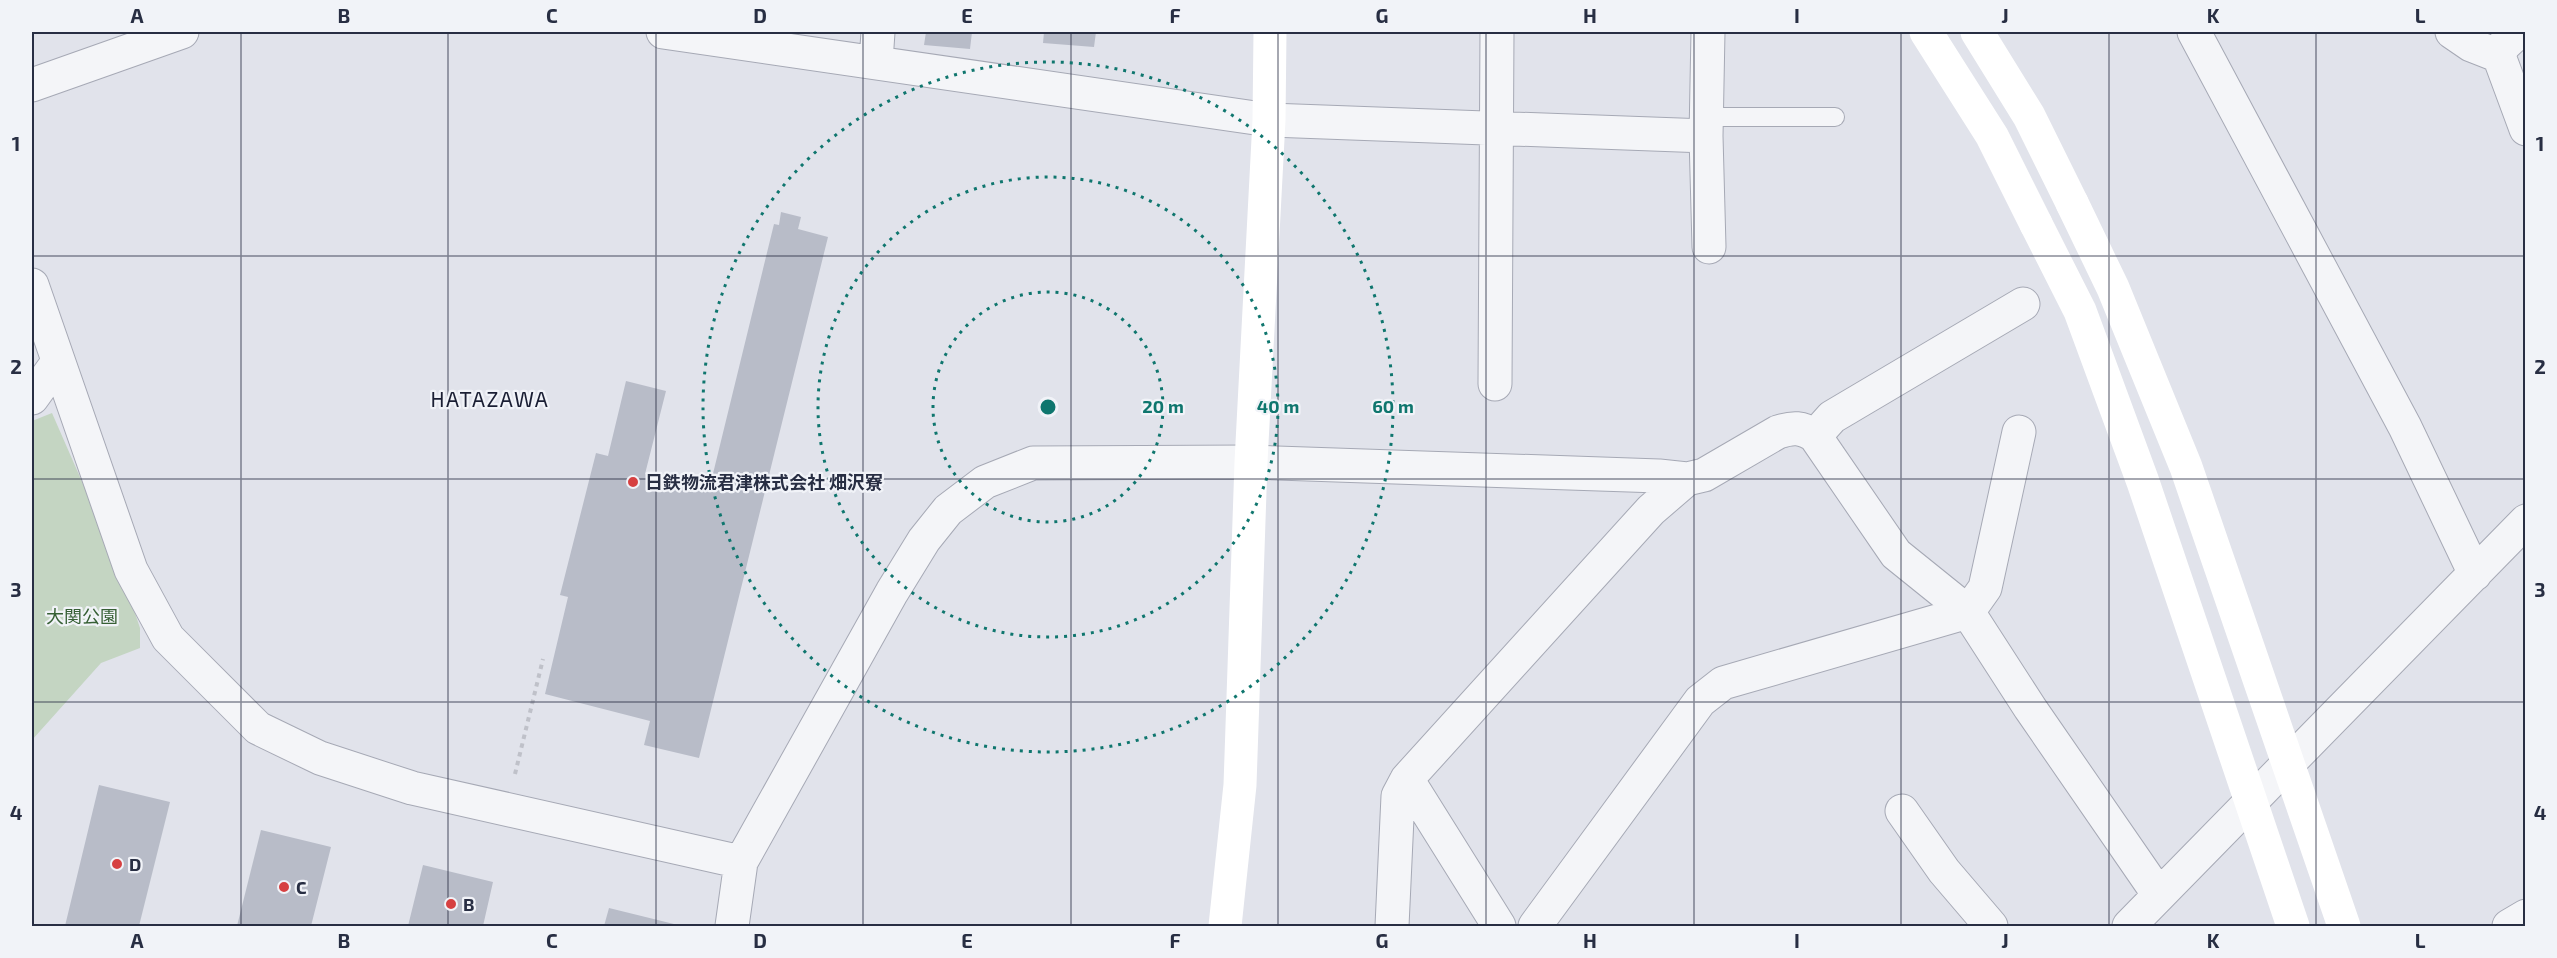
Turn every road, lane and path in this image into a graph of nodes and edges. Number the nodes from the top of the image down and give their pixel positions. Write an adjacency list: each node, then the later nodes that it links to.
1 (182, 32): 12 (street)
2 (663, 32): 11 (street)
3 (1270, 32): 14 (street)
4 (1497, 32): 16 (street)
5 (1708, 32): 15 (street)
6 (1926, 32): 45 (street, bridge)
7 (1977, 32): 46 (street, bridge)
8 (2194, 32): 29 (street)
9 (2452, 32): 10 (street)
10 (2509, 44): 17 (street)
11 (877, 47): 14 (street)
12 (32, 85)
13 (1835, 117): 15 (lane)
14 (1269, 120): 16 (street); 26 (street)
15 (1706, 126): 16 (street); 18 (street)
16 (1496, 128): 22 (street)
17 (2526, 129)
18 (1709, 247)
19 (32, 285): 21 (street)
20 (2023, 304): 25 (street)
21 (58, 362): 23 (street); 35 (street)
22 (1495, 384)
23 (32, 398)
24 (2019, 432): 30 (street)
25 (1815, 436): 27 (street); 30 (street)
26 (1251, 462): 27 (street); 35 (street); 39 (street)
27 (1687, 479): 32 (street)
28 (2526, 521): 29 (street)
29 (2475, 574): 36 (street)
30 (1968, 612): 36 (street); 42 (street)
31 (543, 659): 33 (path)
32 (1407, 779): 40 (street); 41 (street)
33 (513, 784)
34 (1902, 811): 43 (street)
35 (741, 862): 38 (street)
36 (2159, 895): 44 (street)
37 (2526, 916): 47 (street)
38 (732, 927)
39 (1225, 927)
40 (1392, 927)
41 (1499, 927)
42 (1535, 927)
43 (1992, 927)
44 (2128, 927)
45 (2293, 927)
46 (2344, 927)
47 (2510, 927)

